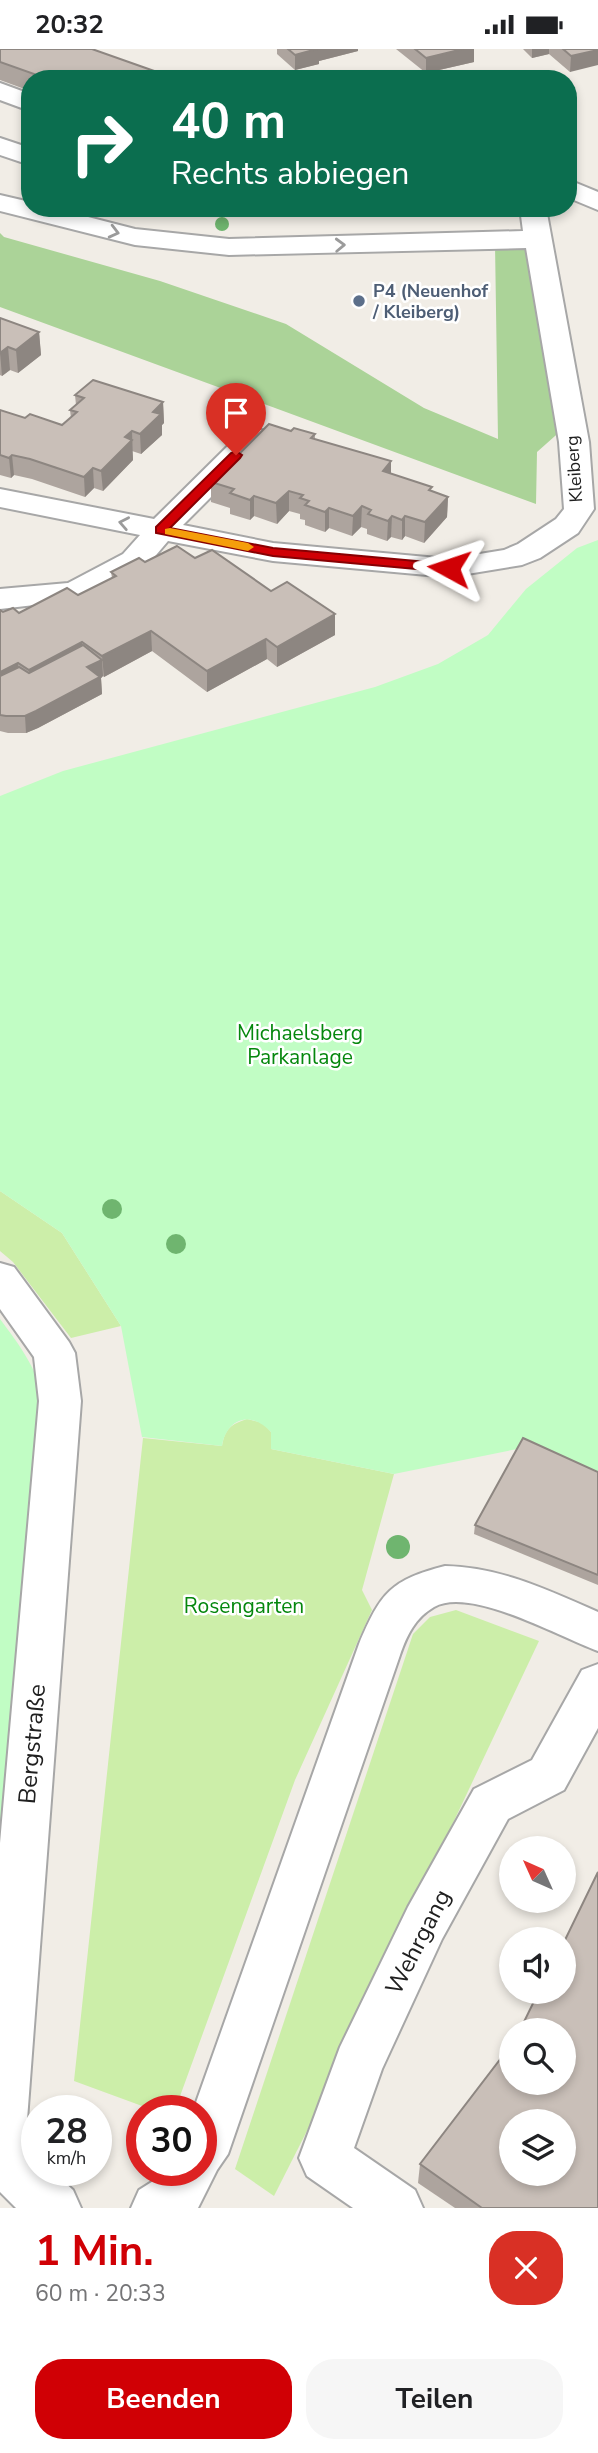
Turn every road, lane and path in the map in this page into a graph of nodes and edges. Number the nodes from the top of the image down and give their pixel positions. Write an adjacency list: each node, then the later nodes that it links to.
1 (0, 91): 2 (street)
2 (21, 99)
3 (0, 146): 4 (street)
4 (21, 154)
5 (577, 182): 6 (street)
6 (598, 202)
7 (0, 203): 8 (street); 9 (street, one-way to 9)
8 (21, 203)
9 (21, 208)
10 (56, 217): 12 (street, one-way to 12)
11 (535, 217): 12 (street, Kleiberg)
12 (540, 239): 15 (street, Kleiberg)
13 (254, 437): 15 (street)
14 (0, 498): 15 (street, Kleiberg, one-way to 14)
15 (161, 530): 16 (street)
16 (0, 599)
17 (0, 1278): 21 (street, Bergstraße)
18 (598, 1632): 20 (street)
19 (598, 1684): 25 (street, Wehrgang)
20 (217, 2116)
21 (1, 2122): 23 (street, Bergstraße)
22 (182, 2186): 24 (street)
23 (55, 2208)
24 (157, 2208)
25 (397, 2208)

